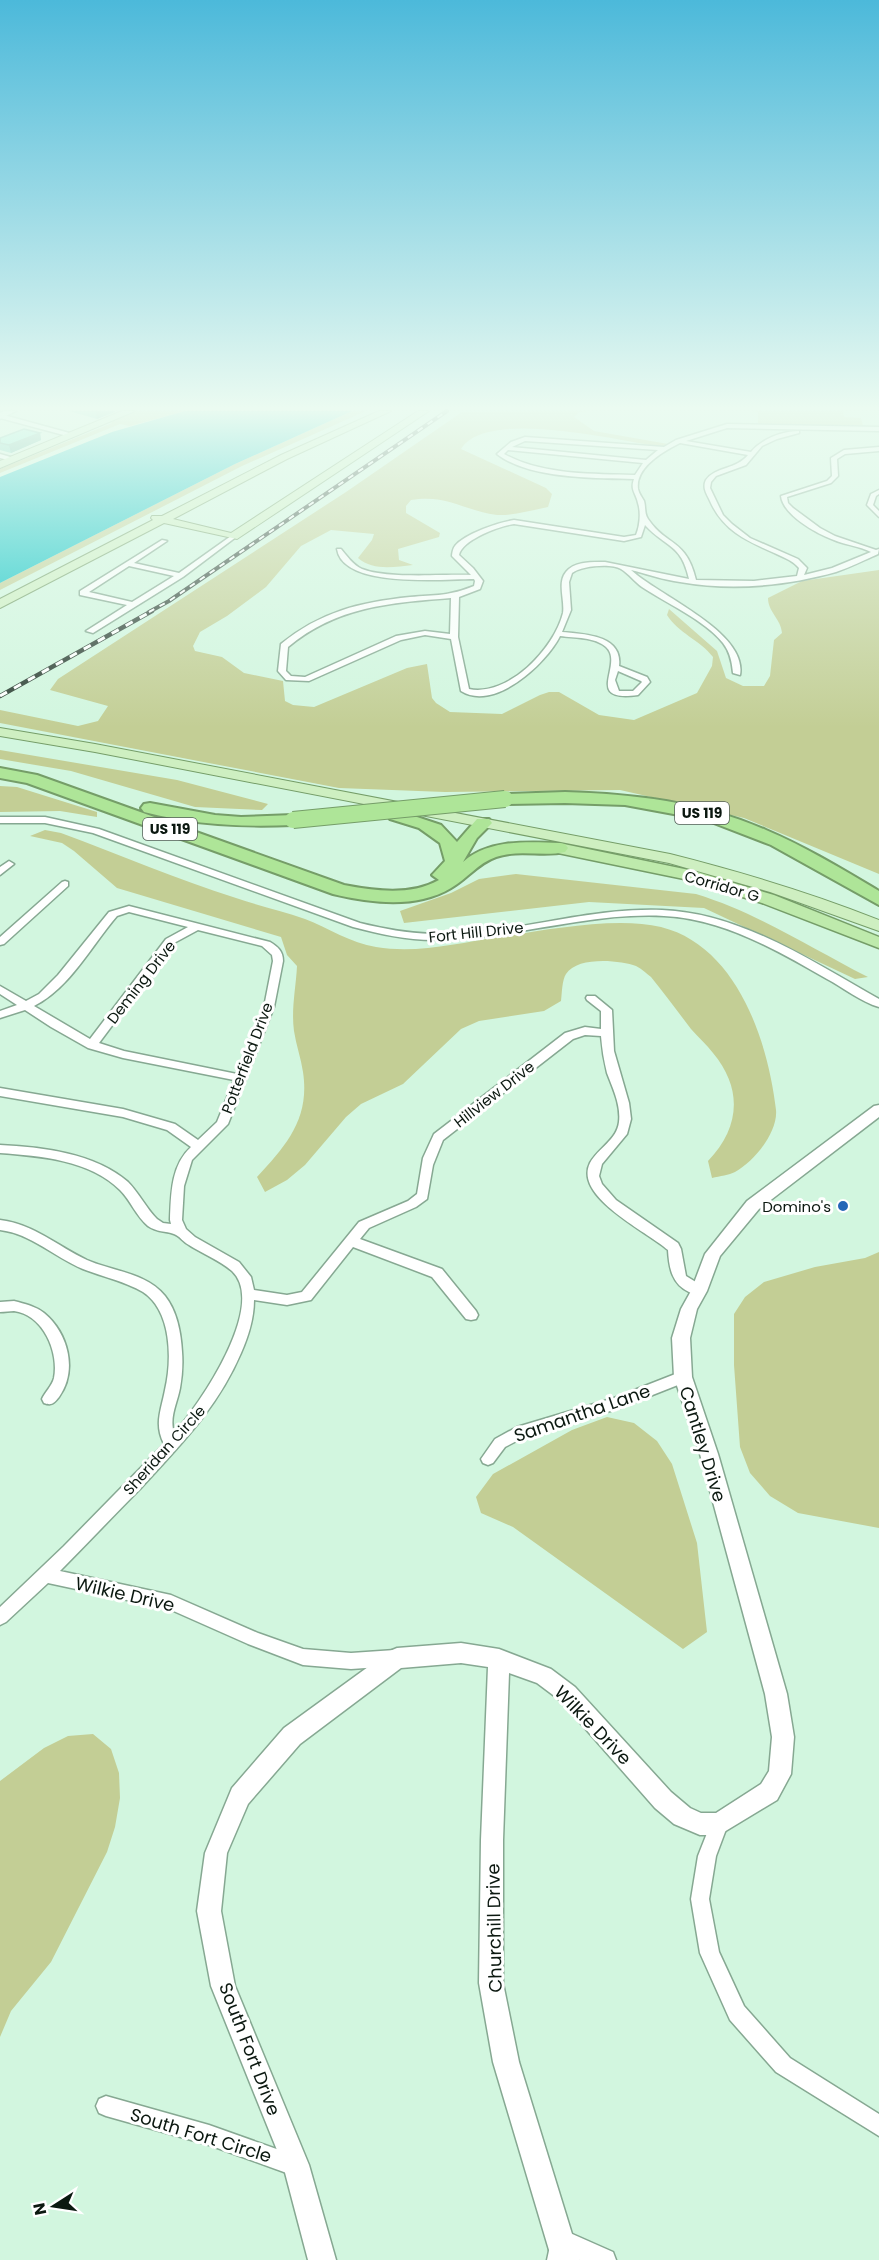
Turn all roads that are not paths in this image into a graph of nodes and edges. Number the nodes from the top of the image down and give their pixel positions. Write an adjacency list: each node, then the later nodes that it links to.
1 (159, 516): 12 (main road)
2 (162, 516): 9 (main road)
3 (178, 516): 10 (main road)
4 (264, 516): 13 (main road)
5 (642, 516): 22 (street)
6 (644, 516): 24 (street)
7 (721, 516): 18 (street)
8 (800, 516): 16 (street)
9 (158, 519): 10 (main road); 11 (main road); 12 (main road)
10 (190, 527): 11 (main road); 13 (main road)
11 (140, 531): 27 (main road)
12 (119, 535): 26 (main road)
13 (233, 537): 21 (street)
14 (164, 541): 17 (street)
15 (339, 550): 22 (street)
16 (878, 550): 20 (street)
17 (128, 564): 21 (street); 28 (street)
18 (801, 564): 20 (street); 23 (street)
19 (624, 568): 24 (street); 30 (street); 33 (street)
20 (825, 571): 23 (street)
21 (180, 575): 28 (street)
22 (477, 577): 25 (street)
23 (800, 577): 24 (street)
24 (693, 582)
25 (455, 596): 31 (street); 31 (street)
26 (0, 597)
27 (0, 604)
28 (132, 604): 29 (street)
29 (90, 631)
30 (558, 634): 31 (street); 32 (street)
31 (454, 637)
32 (614, 667)
33 (737, 673)
34 (0, 732): 41 (main road)
35 (0, 742): 39 (main road)
36 (0, 766): 38 (highway, US 119)
37 (0, 773): 47 (highway, US 119)
38 (150, 808): 43 (highway); 48 (highway, US 119, bridge)
39 (396, 815): 41 (main road); 43 (highway)
40 (0, 820): 55 (street, Fort Hill Drive)
41 (479, 828): 42 (main road); 43 (highway); 47 (highway); 49 (main road)
42 (559, 848): 47 (highway, US 119); 52 (highway, Corridor G / US 119)
43 (454, 861)
44 (9, 864): 45 (street)
45 (0, 872)
46 (65, 884): 51 (street)
47 (436, 888)
48 (879, 899)
49 (879, 926)
50 (196, 927): 56 (street, Potterfield Drive); 59 (street, Deming Drive); 60 (street, Potterfield Drive)
51 (0, 942)
52 (879, 943)
53 (0, 989): 56 (street)
54 (591, 998): 58 (street)
55 (879, 1004)
56 (26, 1006): 57 (street); 59 (street)
57 (0, 1015)
58 (605, 1033): 67 (street, Hillview Drive); 68 (street)
59 (92, 1045): 60 (street)
60 (240, 1078): 63 (street, Potterfield Drive)
61 (0, 1092): 63 (street)
62 (879, 1110): 68 (street, Cantley Drive)
63 (198, 1146): 66 (street, Potterfield Drive)
64 (0, 1149): 66 (street)
65 (0, 1225): 74 (street)
66 (181, 1231): 69 (street)
67 (351, 1241): 69 (street); 71 (street)
68 (699, 1291): 72 (street, Cantley Drive)
69 (247, 1294): 74 (street, Sheridan Circle)
70 (0, 1307): 73 (street)
71 (471, 1315)
72 (683, 1377): 75 (street, Samantha Lane); 80 (street, Cantley Drive)
73 (49, 1399)
74 (172, 1444): 76 (street, Sheridan Circle)
75 (488, 1459)
76 (47, 1576): 77 (street, Sheridan Circle); 78 (street, Wilkie Drive)
77 (0, 1617)
78 (397, 1658): 79 (street, Wilkie Drive); 83 (street, South Fort Drive)
79 (498, 1659): 80 (street, Wilkie Drive); 84 (street, Churchill Drive)
80 (719, 1824): 82 (street)
81 (106, 2106): 83 (street, South Fort Circle)
82 (879, 2126)
83 (296, 2165): 85 (street, South Fort Drive)
84 (562, 2254): 86 (street)
85 (322, 2260)
86 (605, 2260)

